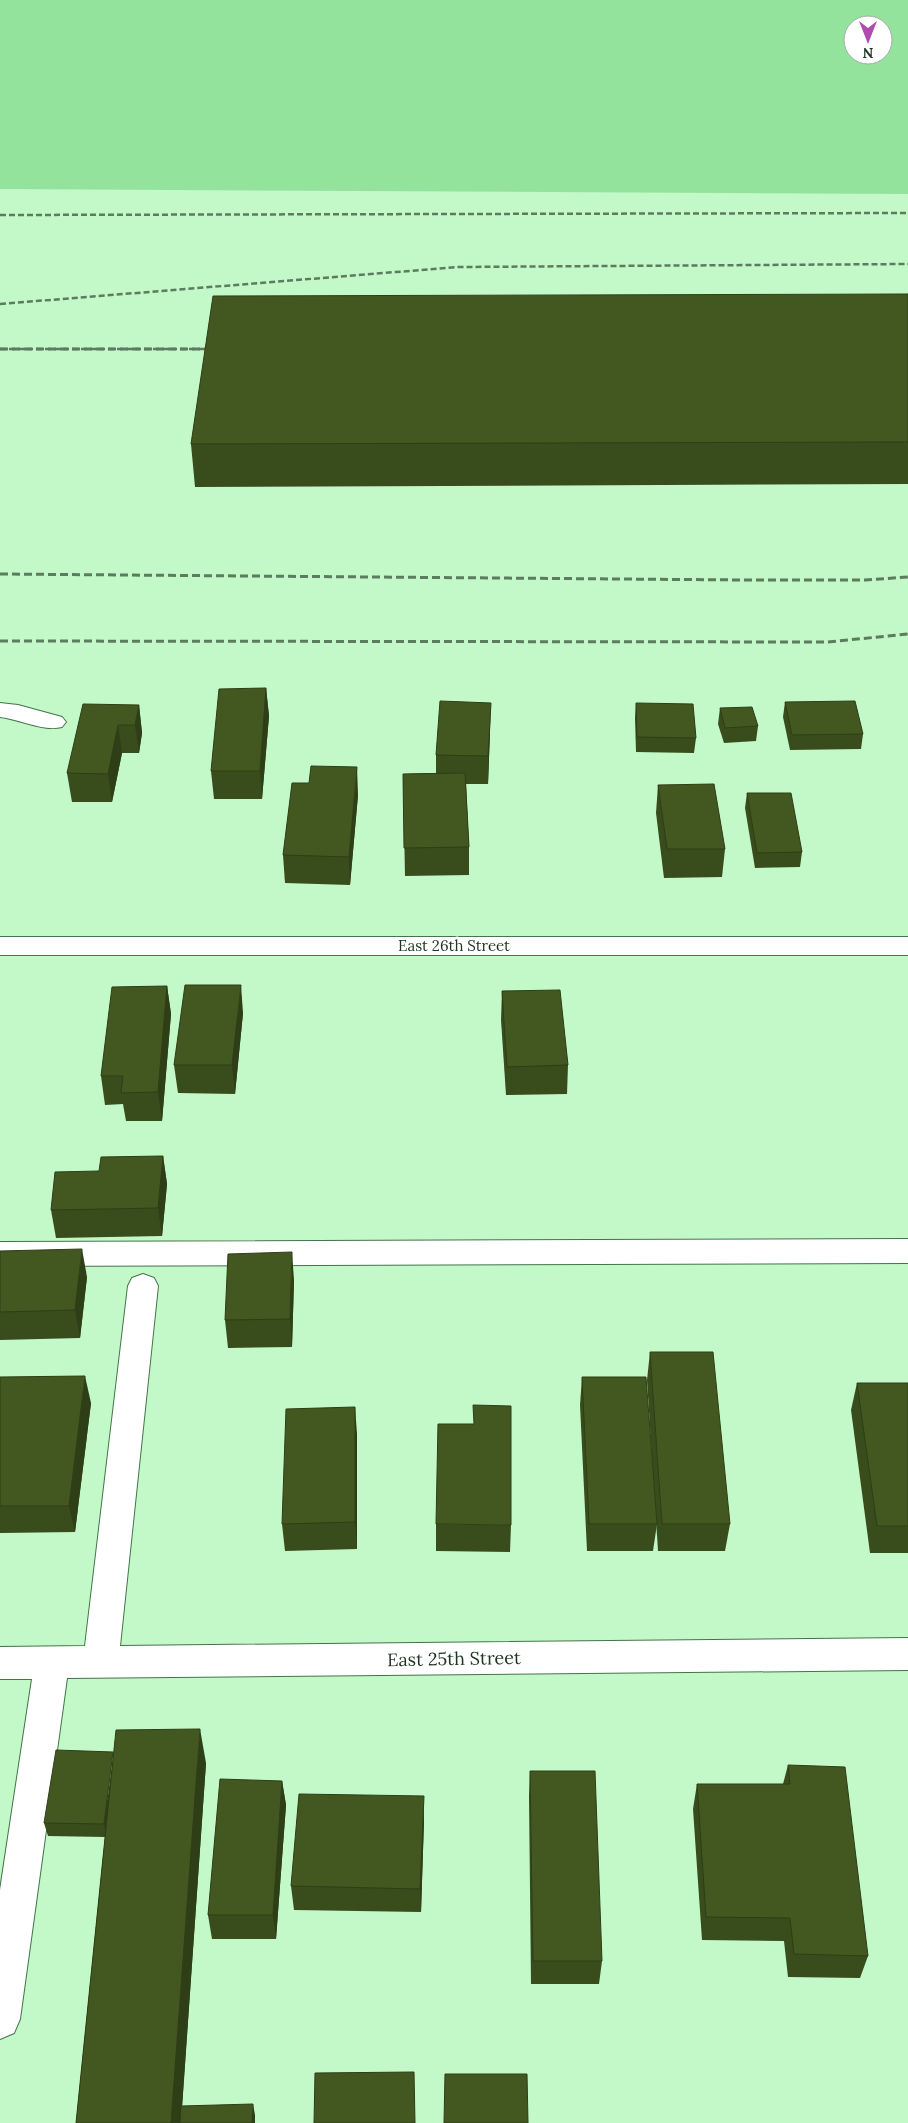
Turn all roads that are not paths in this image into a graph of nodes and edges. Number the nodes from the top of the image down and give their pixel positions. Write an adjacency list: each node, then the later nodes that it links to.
1 (0, 710): 2 (street)
2 (54, 722)
3 (0, 946): 4 (street, East 26th Street)
4 (908, 946)
5 (908, 1251): 6 (street)
6 (0, 1254)
7 (143, 1286): 10 (street)
8 (908, 1654): 10 (street, East 25th Street)
9 (52, 1662): 10 (street, East 25th Street); 11 (street, East 25th Street); 12 (street)
10 (101, 1662)
11 (0, 1663)
12 (0, 2019)

